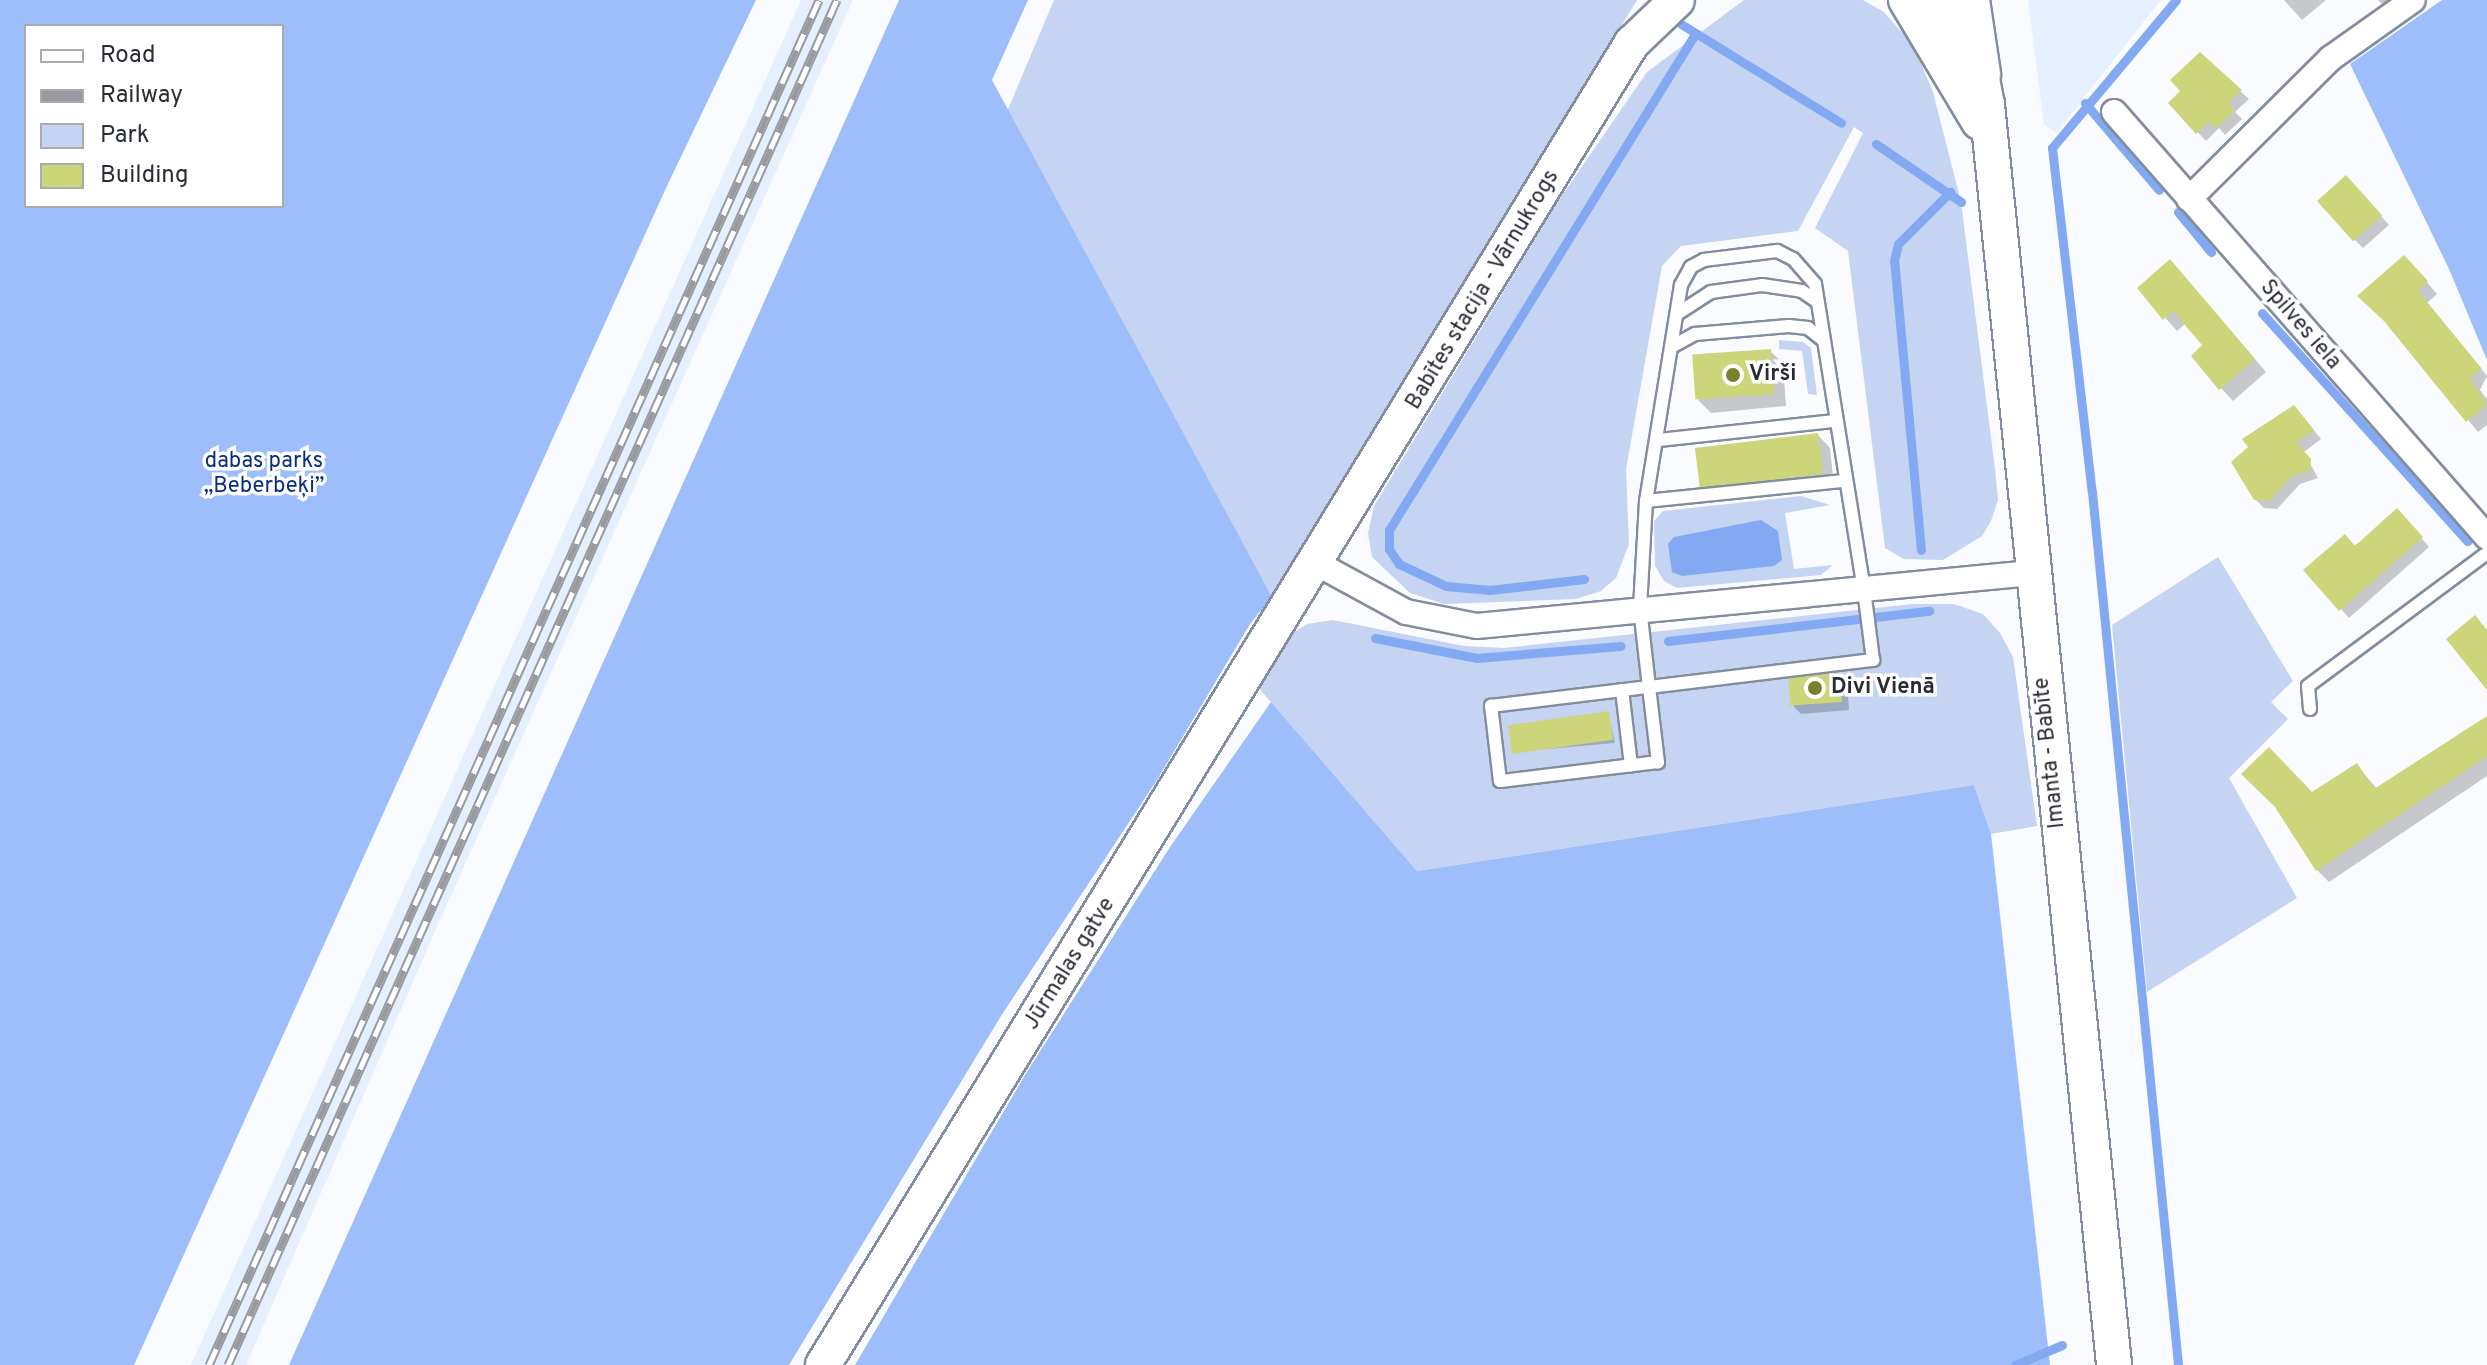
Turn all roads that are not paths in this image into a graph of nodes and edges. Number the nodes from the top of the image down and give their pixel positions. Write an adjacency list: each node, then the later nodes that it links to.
1 (1699, 0): 6 (main road, Babītes stacija - Vārnukrogs)
2 (1906, 0): 9 (main road, Imanta - Babīte)
3 (1941, 0): 7 (main road, Imanta - Babīte)
4 (1970, 0): 7 (highway)
5 (2413, 0): 10 (street)
6 (1666, 7): 21 (main road, Babītes stacija - Vārnukrogs)
7 (1981, 74): 9 (main road, Imanta - Babīte)
8 (2114, 112): 10 (street, Spilves iela)
9 (1988, 141): 22 (main road, Imanta - Babīte)
10 (2189, 199): 19 (street, Spilves iela)
11 (1818, 302): 12 (lane); 12 (lane); 13 (lane)
12 (1677, 314): 14 (lane)
13 (1823, 340): 14 (lane); 15 (lane)
14 (1673, 346): 16 (lane)
15 (1835, 421): 16 (lane); 17 (lane)
16 (1659, 440): 18 (lane)
17 (1844, 481): 18 (lane); 23 (lane)
18 (1646, 501): 24 (lane)
19 (2487, 537)
20 (2487, 553): 27 (lane)
21 (1316, 563): 24 (street); 29 (main road, Jūrmalas gatve)
22 (2031, 573): 23 (street); 30 (main road, Imanta - Babīte)
23 (1864, 590): 24 (street); 25 (lane)
24 (1640, 608): 25 (lane)
25 (1649, 687): 26 (lane); 28 (lane)
26 (1622, 690): 28 (lane); 28 (lane)
27 (2310, 709)
28 (1631, 765)
29 (823, 1365)
30 (2114, 1365)

